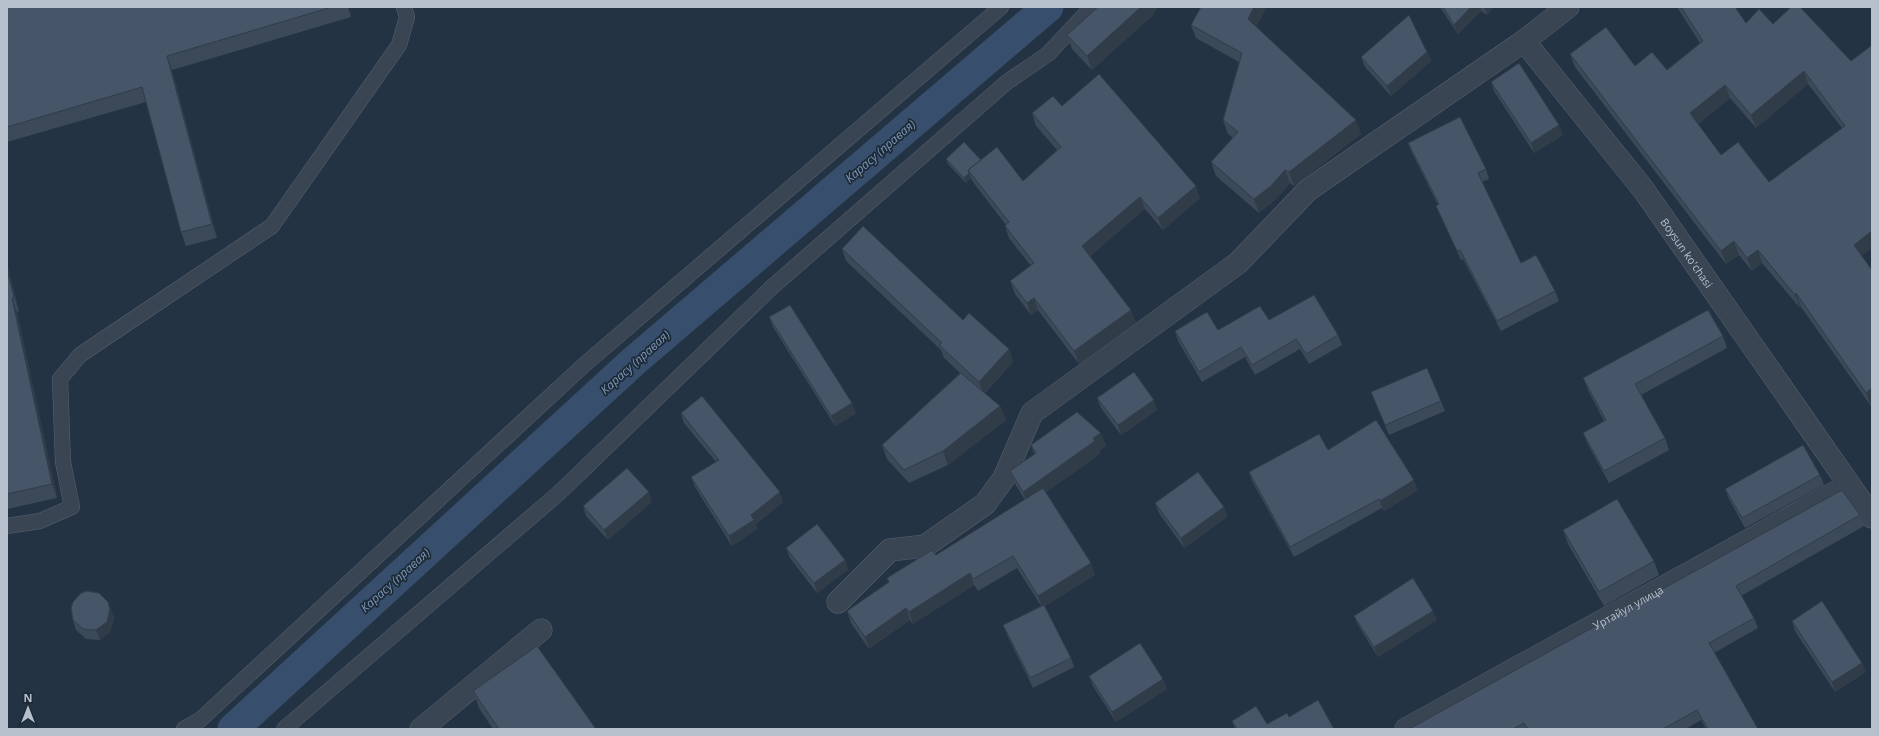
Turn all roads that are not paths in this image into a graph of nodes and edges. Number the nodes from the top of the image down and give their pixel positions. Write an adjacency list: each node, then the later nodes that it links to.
1 (404, 7): 8 (lane)
2 (1001, 7): 11 (lane)
3 (1092, 7): 12 (lane)
4 (1568, 7): 5 (street)
5 (1524, 41): 6 (street, Boysun ko'chasi); 9 (street)
6 (1850, 485): 7 (street, Boysun ko'chasi); 14 (street, Уртайул улица)
7 (1872, 517)
8 (7, 526)
9 (838, 602)
10 (541, 630): 13 (street)
11 (184, 729)
12 (284, 729)
13 (421, 729)
14 (1406, 729)

